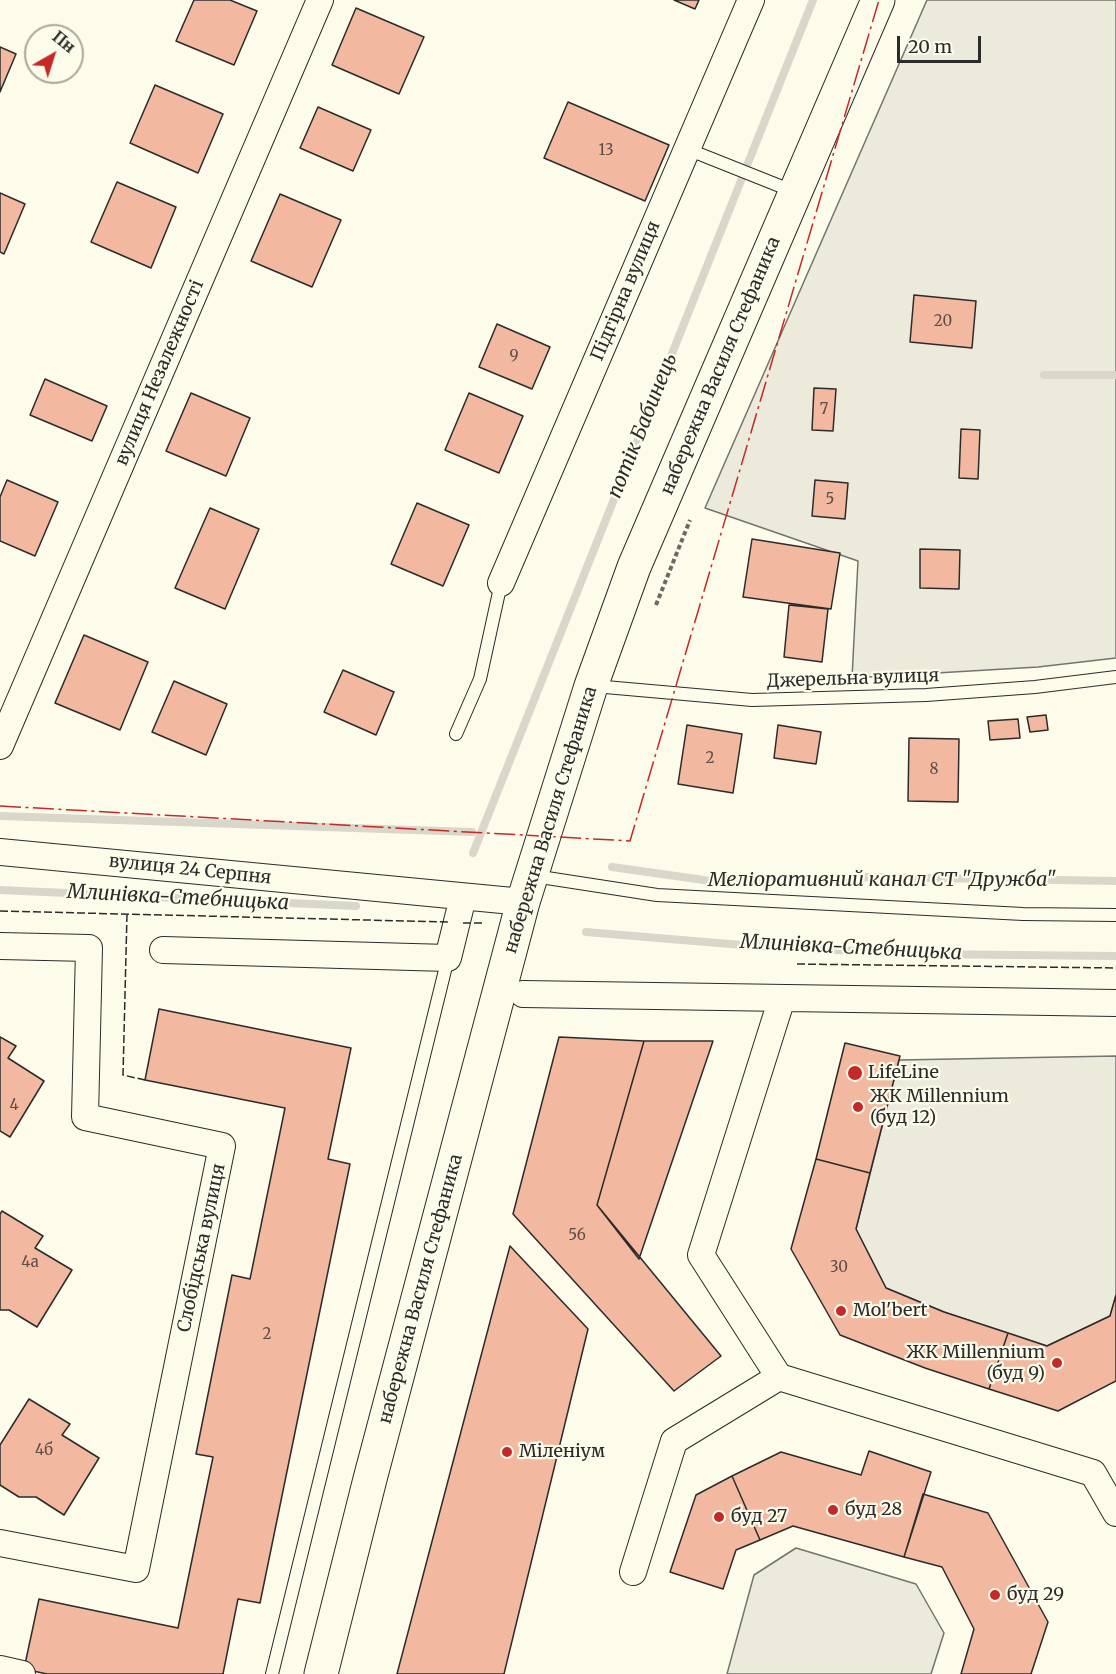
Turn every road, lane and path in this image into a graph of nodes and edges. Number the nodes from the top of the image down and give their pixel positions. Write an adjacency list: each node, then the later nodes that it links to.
1 (320, 0): 12 (street, вулиця Незалежності)
2 (752, 0): 4 (street, Підгірна вулиця)
3 (878, 0): 5 (main road, набережна Василя Стефаника)
4 (687, 149): 5 (lane); 7 (street, Підгірна вулиця)
5 (795, 192): 10 (main road, набережна Василя Стефаника)
6 (693, 514): 8 (path)
7 (501, 583): 11 (lane)
8 (653, 612)
9 (1116, 677): 10 (lane, Джерельна вулиця)
10 (591, 686): 14 (main road, набережна Василя Стефаника)
11 (456, 734)
12 (0, 746)
13 (0, 852): 15 (street, вулиця 24 Серпня)
14 (527, 889): 15 (street, вулиця 24 Серпня); 16 (lane); 30 (main road, набережна Василя Стефаника)
15 (463, 897): 19 (street)
16 (1116, 915)
17 (0, 945): 25 (street, Слобідська вулиця)
18 (163, 950): 19 (street)
19 (448, 957): 29 (lane)
20 (523, 994): 21 (street)
21 (782, 998): 22 (street); 23 (street)
22 (1116, 1003)
23 (779, 1377): 24 (street); 26 (street)
24 (1116, 1513)
25 (0, 1543)
26 (633, 1572)
27 (0, 1669): 28 (street)
28 (22, 1674)
29 (272, 1674)
30 (321, 1674)

